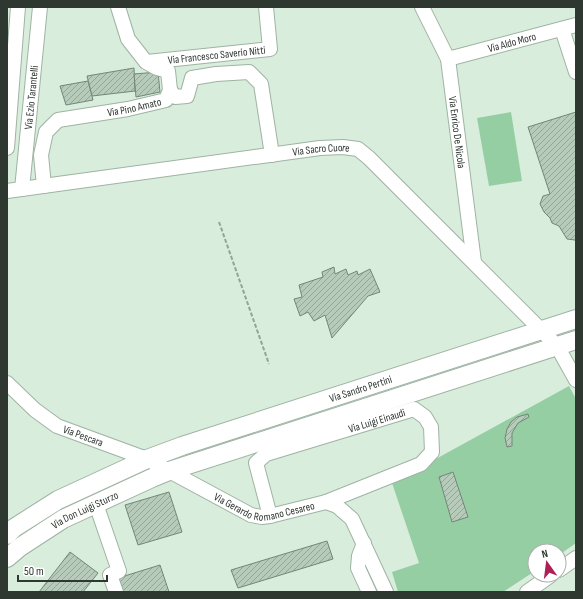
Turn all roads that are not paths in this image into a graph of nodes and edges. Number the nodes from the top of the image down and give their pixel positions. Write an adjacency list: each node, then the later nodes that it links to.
1 (18, 7): 12 (street, Via Ezio Tarantelli)
2 (40, 7): 15 (street, Via Ezio Tarantelli)
3 (118, 7): 9 (street, Via Pino Amato)
4 (266, 7): 9 (street, Via Francesco Saverio Nitti)
5 (422, 7): 8 (street, Via Enrico De Nicola)
6 (576, 25): 7 (street, Via Aldo Moro)
7 (562, 28): 8 (street, Via Aldo Moro); 10 (street)
8 (448, 59): 17 (street, Via Enrico De Nicola)
9 (146, 62): 11 (street, Via Pino Amato)
10 (576, 72)
11 (170, 90): 13 (street); 14 (street, Via Pino Amato)
12 (7, 148)
13 (272, 155): 14 (street, Via Sacro Cuore); 17 (street, Via Sacro Cuore)
14 (44, 186): 15 (street, Via Sacro Cuore)
15 (22, 189): 16 (street, Via Sacro Cuore)
16 (7, 191)
17 (474, 262): 19 (street, Via Sacro Cuore)
18 (576, 320): 19 (street, Via Sandro Pertini)
19 (542, 331): 21 (street, Via Sacro Cuore); 24 (street, Via Sandro Pertini)
20 (576, 340): 21 (street, Via Sandro Pertini)
21 (558, 346): 22 (street, Via Sacro Cuore); 25 (street, Via Sandro Pertini)
22 (576, 380)
23 (7, 383): 24 (street, Via Pescara)
24 (147, 459): 25 (street, Via Pescara); 29 (street, Via Don Luigi Sturzo)
25 (169, 471): 27 (street, Via Don Luigi Sturzo); 28 (street, Via Gerardo Romano Cesareo)
26 (326, 502): 28 (street, Via Gerardo Romano Cesareo); 28 (street, Via Luigi Einaudi); 30 (street, Via Gerardo Romano Cesareo)
27 (96, 504): 31 (street, Via Don Luigi Sturzo); 35 (street)
28 (270, 516)
29 (7, 535)
30 (364, 543): 36 (street); 37 (street, Via Gerardo Romano Cesareo)
31 (7, 558)
32 (576, 558): 33 (street)
33 (567, 564)
34 (540, 583): 38 (street)
35 (116, 592)
36 (369, 592)
37 (386, 592)
38 (527, 592)

